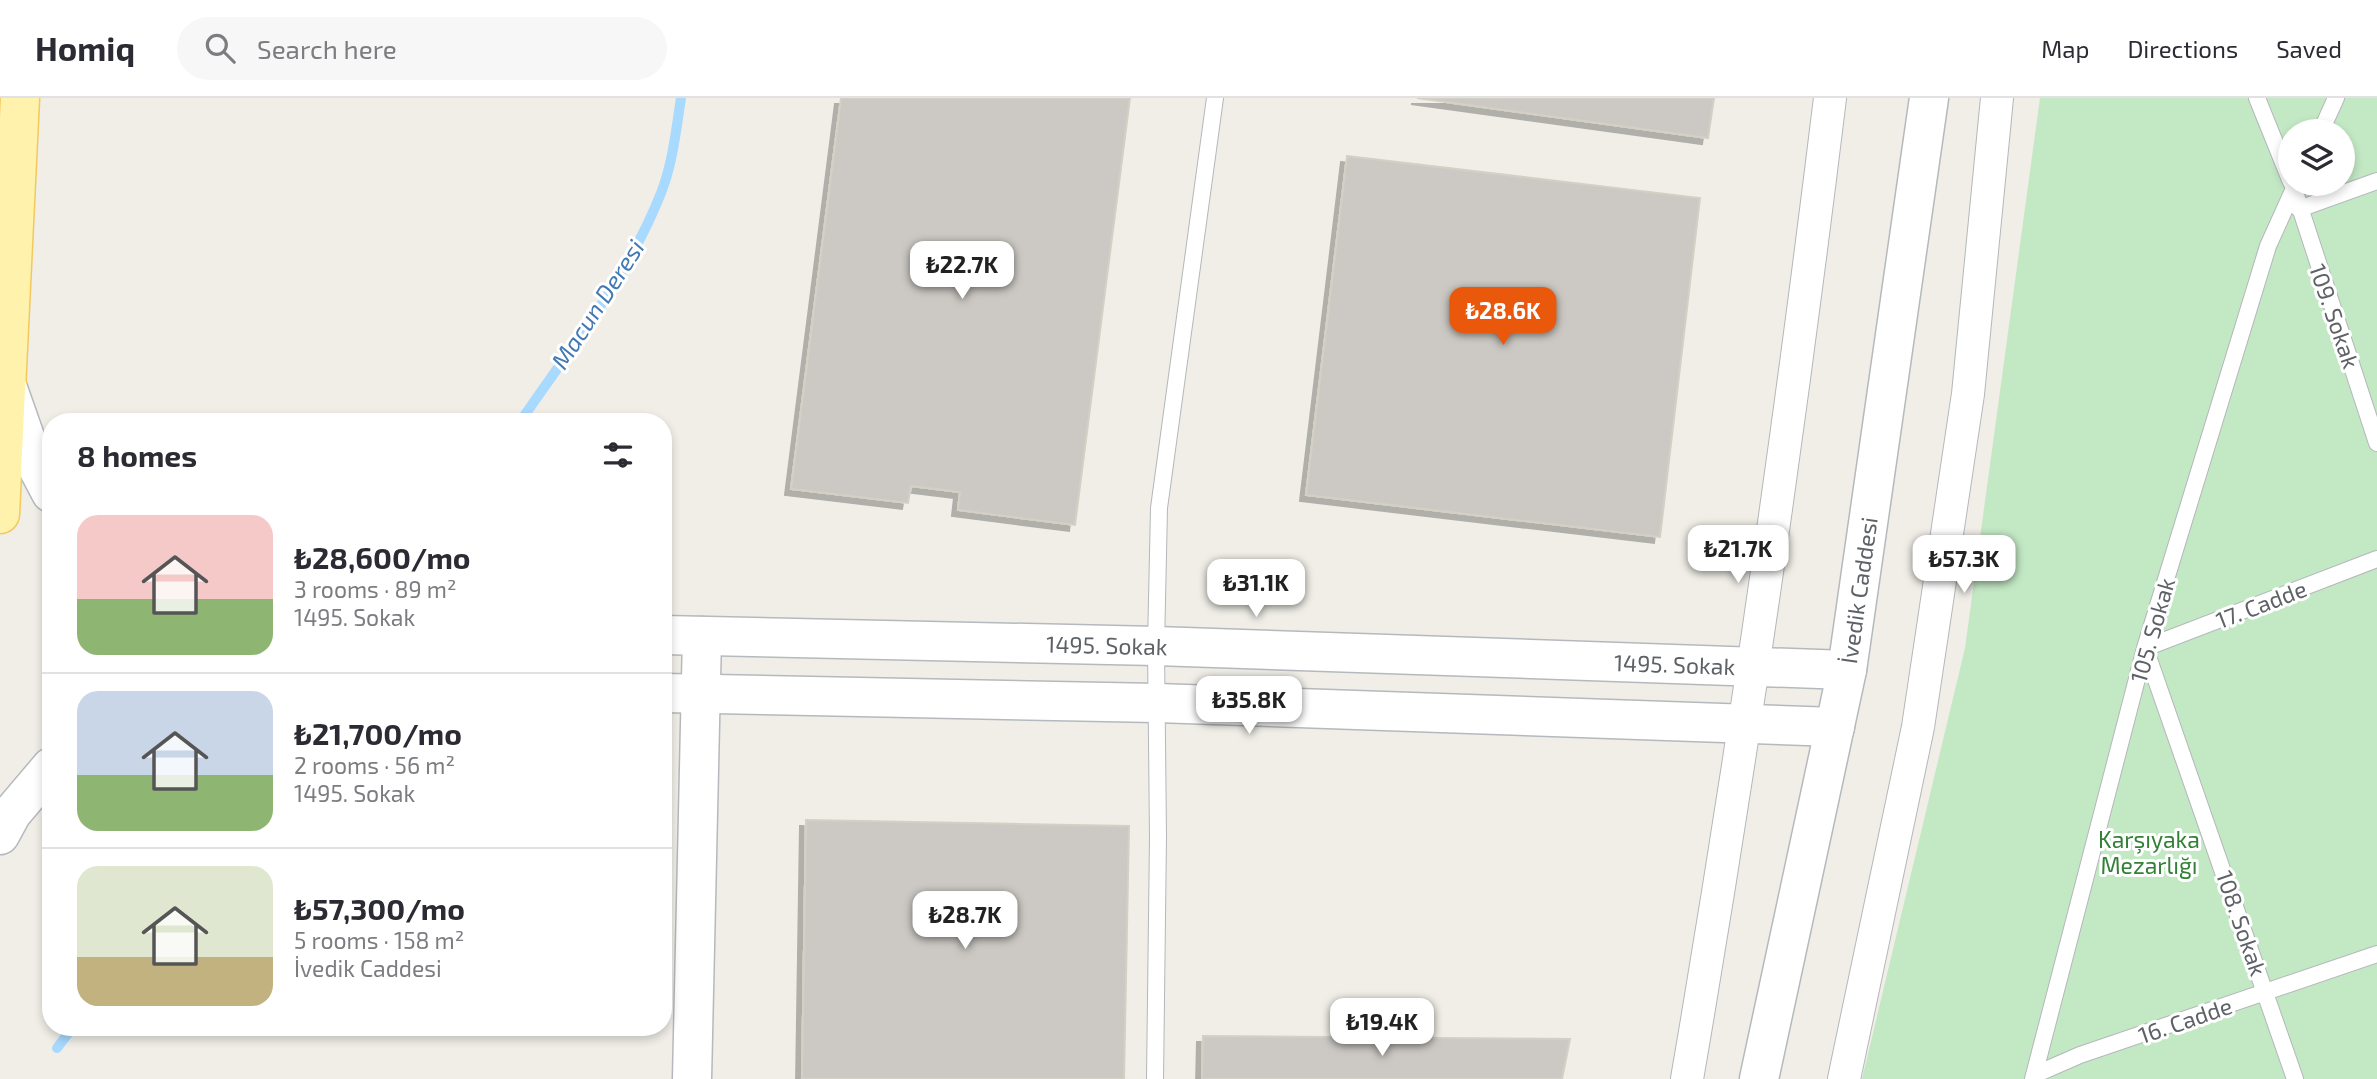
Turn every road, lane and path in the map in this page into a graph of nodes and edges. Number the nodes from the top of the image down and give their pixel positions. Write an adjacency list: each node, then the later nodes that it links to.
1 (20, 98): 14 (main road)
2 (1215, 98): 21 (lane)
3 (1830, 98): 23 (street)
4 (1928, 98): 24 (main road, İvedik Caddesi)
5 (1997, 98): 39 (street)
6 (2257, 98): 9 (lane)
7 (2336, 98): 8 (lane)
8 (2326, 119)
9 (2278, 148)
10 (2377, 181): 13 (lane)
11 (2288, 196): 22 (lane, 105. Sokak)
12 (2296, 196): 13 (lane, 109. Sokak)
13 (2299, 209): 15 (lane, 109. Sokak)
14 (7, 386): 16 (main road); 17 (main road)
15 (2377, 443)
16 (42, 476)
17 (0, 514)
18 (2377, 559): 22 (lane, 17. Cadde)
19 (672, 635): 20 (main road, 1495. Sokak)
20 (702, 636): 21 (main road, 1495. Sokak); 26 (main road)
21 (1156, 646): 23 (main road, 1495. Sokak); 27 (lane)
22 (2145, 648): 33 (lane, 108. Sokak); 34 (lane, 105. Sokak)
23 (1752, 667): 24 (main road, 1495. Sokak); 28 (street)
24 (1847, 670): 29 (main road, İvedik Caddesi)
25 (672, 693): 26 (main road)
26 (701, 694): 27 (main road); 35 (main road)
27 (1157, 703): 28 (main road); 36 (lane)
28 (1744, 724): 29 (main road); 37 (street)
29 (1835, 727): 38 (main road, İvedik Caddesi)
30 (42, 778): 31 (main road)
31 (0, 835)
32 (2377, 954): 33 (lane, 16. Cadde)
33 (2266, 992): 34 (lane, 16. Cadde); 40 (lane, 108. Sokak)
34 (2034, 1078)
35 (692, 1079)
36 (1155, 1079)
37 (1687, 1079)
38 (1759, 1079)
39 (1844, 1079)
40 (2295, 1079)

